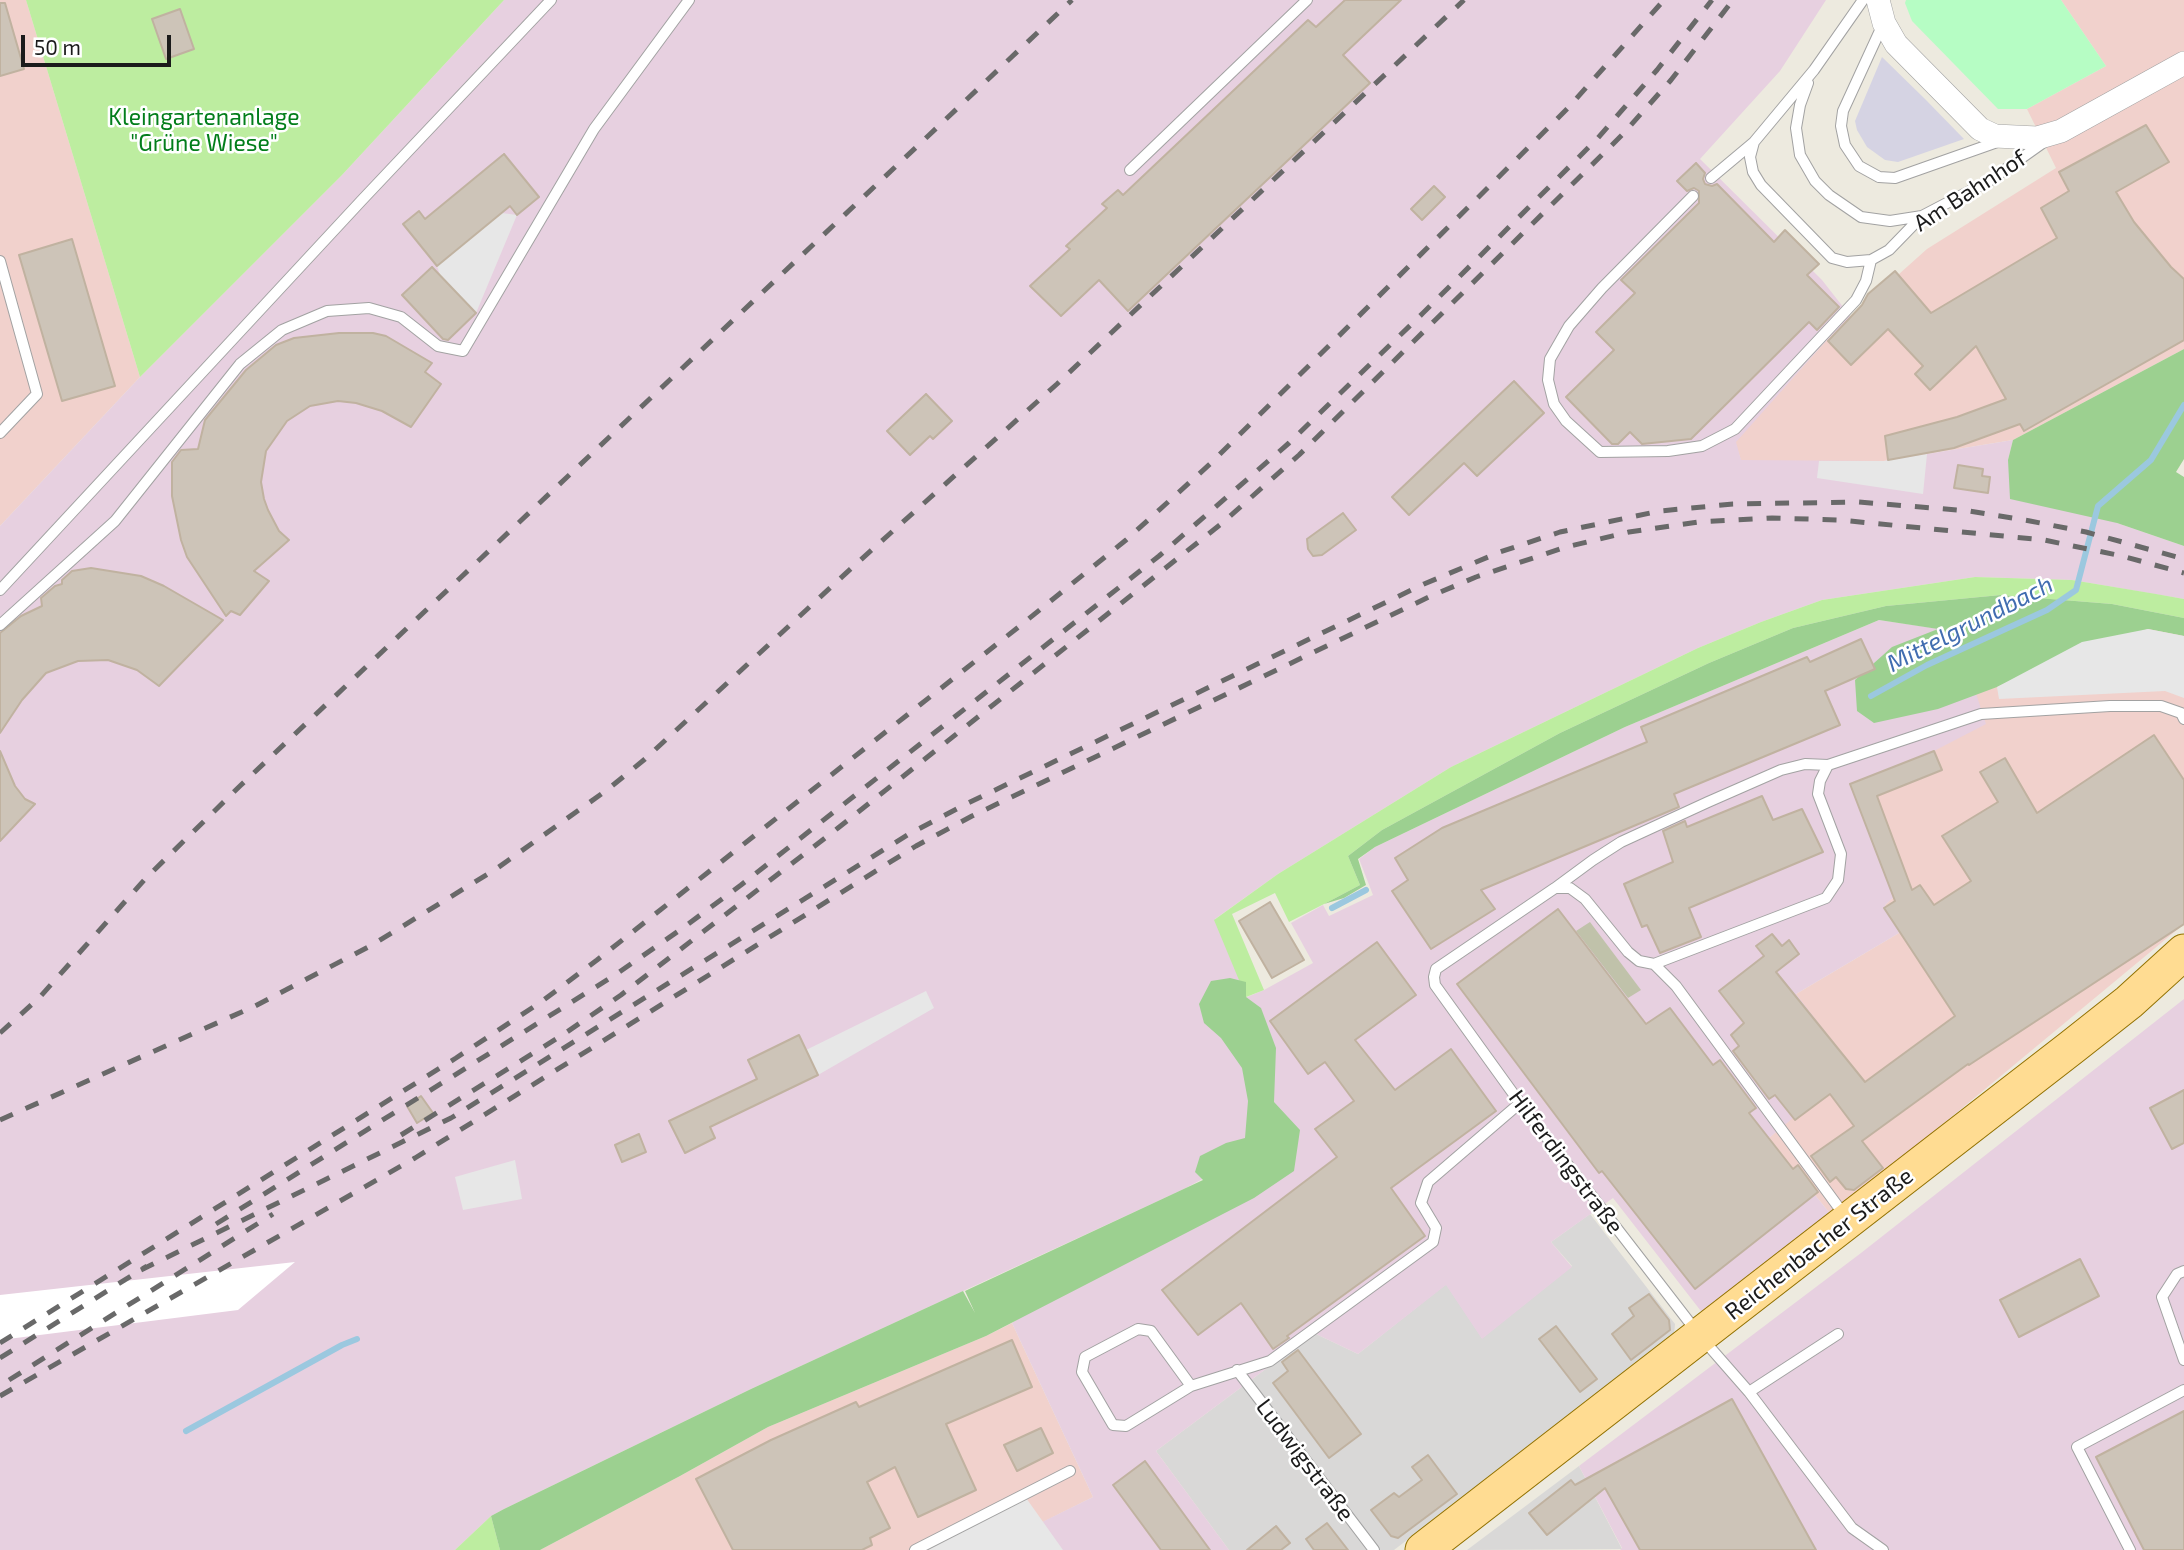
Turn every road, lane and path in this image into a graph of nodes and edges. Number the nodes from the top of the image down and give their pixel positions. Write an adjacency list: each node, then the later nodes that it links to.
1 (551, 0): 19 (lane)
2 (689, 0): 20 (lane)
3 (1307, 0): 12 (lane)
4 (1863, 0): 8 (lane)
5 (1878, 0): 6 (street, Am Bahnhof)
6 (1884, 23): 10 (street, Am Bahnhof); 10 (lane)
7 (2184, 62): 9 (street, Am Bahnhof)
8 (1814, 70): 11 (lane); 15 (lane)
9 (2061, 131): 10 (street, Am Bahnhof); 15 (lane, Am Bahnhof)
10 (2010, 139)
11 (1754, 142): 13 (lane); 16 (lane)
12 (1130, 170)
13 (1711, 178)
14 (1693, 196): 16 (lane)
15 (1922, 216): 16 (lane, Am Bahnhof)
16 (1871, 260)
17 (0, 261): 18 (lane)
18 (0, 433)
19 (0, 590)
20 (0, 625)
21 (2184, 719): 22 (lane)
22 (1828, 765): 23 (lane); 25 (lane)
23 (1555, 888): 25 (lane); 26 (lane, Hilferdingstraße)
24 (2184, 953): 27 (main road, Reichenbacher Straße)
25 (1654, 964): 27 (lane)
26 (1520, 1103): 30 (lane, Hilferdingstraße); 32 (lane)
27 (1849, 1221): 30 (main road, Reichenbacher Straße)
28 (2184, 1271): 31 (lane)
29 (1838, 1334): 35 (lane)
30 (1700, 1335): 35 (lane, Hilferdingstraße); 37 (main road, Reichenbacher Straße)
31 (2184, 1360)
32 (1237, 1370): 33 (lane); 39 (lane, Ludwigstraße)
33 (1191, 1386): 33 (lane)
34 (2184, 1390): 41 (lane)
35 (1749, 1392): 40 (lane, Hilferdingstraße)
36 (1070, 1471): 38 (lane)
37 (1445, 1543)
38 (915, 1550)
39 (1374, 1550)
40 (1884, 1550)
41 (2130, 1550)

